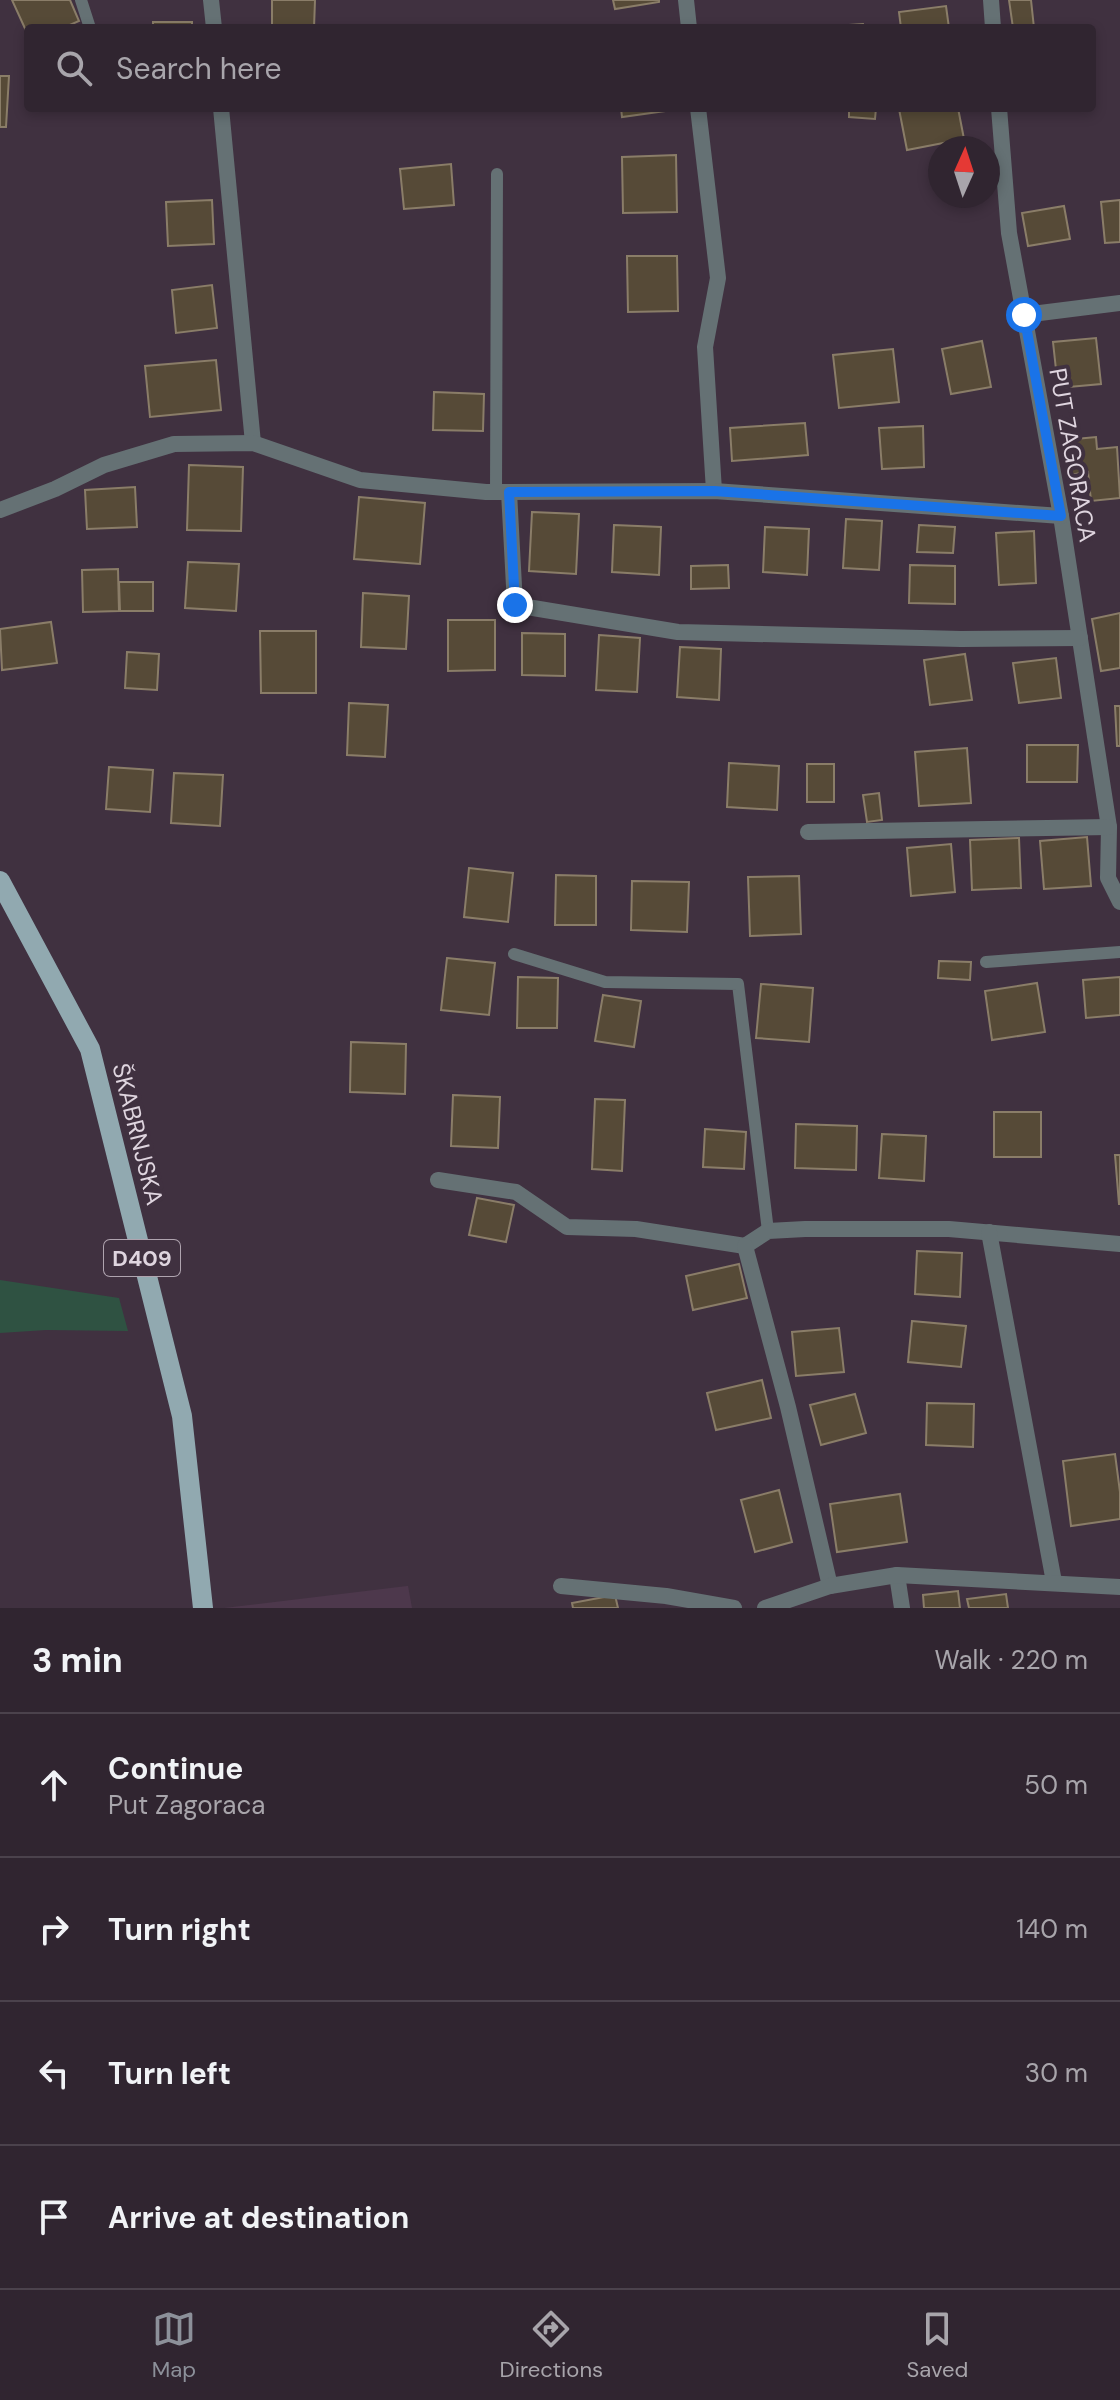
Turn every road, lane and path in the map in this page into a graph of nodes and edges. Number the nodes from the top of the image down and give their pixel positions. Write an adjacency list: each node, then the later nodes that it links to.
1 (81, 0): 5 (lane)
2 (211, 0): 6 (street)
3 (686, 0): 7 (street)
4 (991, 0): 8 (street)
5 (89, 24)
6 (214, 24)
7 (689, 24)
8 (993, 24)
9 (221, 112): 15 (street)
10 (698, 112): 16 (street)
11 (999, 112): 14 (street, PUT ZAGORACA)
12 (497, 174): 17 (lane)
13 (1120, 303): 14 (street)
14 (1024, 315): 19 (street, PUT ZAGORACA)
15 (253, 443): 17 (street); 18 (street)
16 (714, 491): 17 (street); 19 (street)
17 (502, 492): 20 (street)
18 (0, 510)
19 (1061, 516): 20 (street, PUT ZAGORACA)
20 (1080, 638): 21 (street, PUT ZAGORACA)
21 (1113, 806): 22 (street, PUT ZAGORACA)
22 (1109, 827): 23 (street); 25 (street, PUT ZAGORACA)
23 (808, 832)
24 (0, 881): 40 (main road, ŠKABRNJSKA / D409)
25 (1120, 902)
26 (1120, 952): 28 (lane)
27 (514, 954): 30 (lane)
28 (986, 962)
29 (438, 1180): 33 (street)
30 (768, 1231): 31 (street); 33 (street)
31 (989, 1232): 32 (street); 35 (street)
32 (1120, 1244)
33 (745, 1246): 37 (street)
34 (897, 1575): 35 (street); 37 (street); 43 (street)
35 (1054, 1582): 38 (street)
36 (561, 1586): 39 (street)
37 (830, 1586): 42 (street)
38 (1120, 1587)
39 (667, 1602): 41 (street)
40 (203, 1608)
41 (734, 1608)
42 (765, 1608)
43 (902, 1608)

